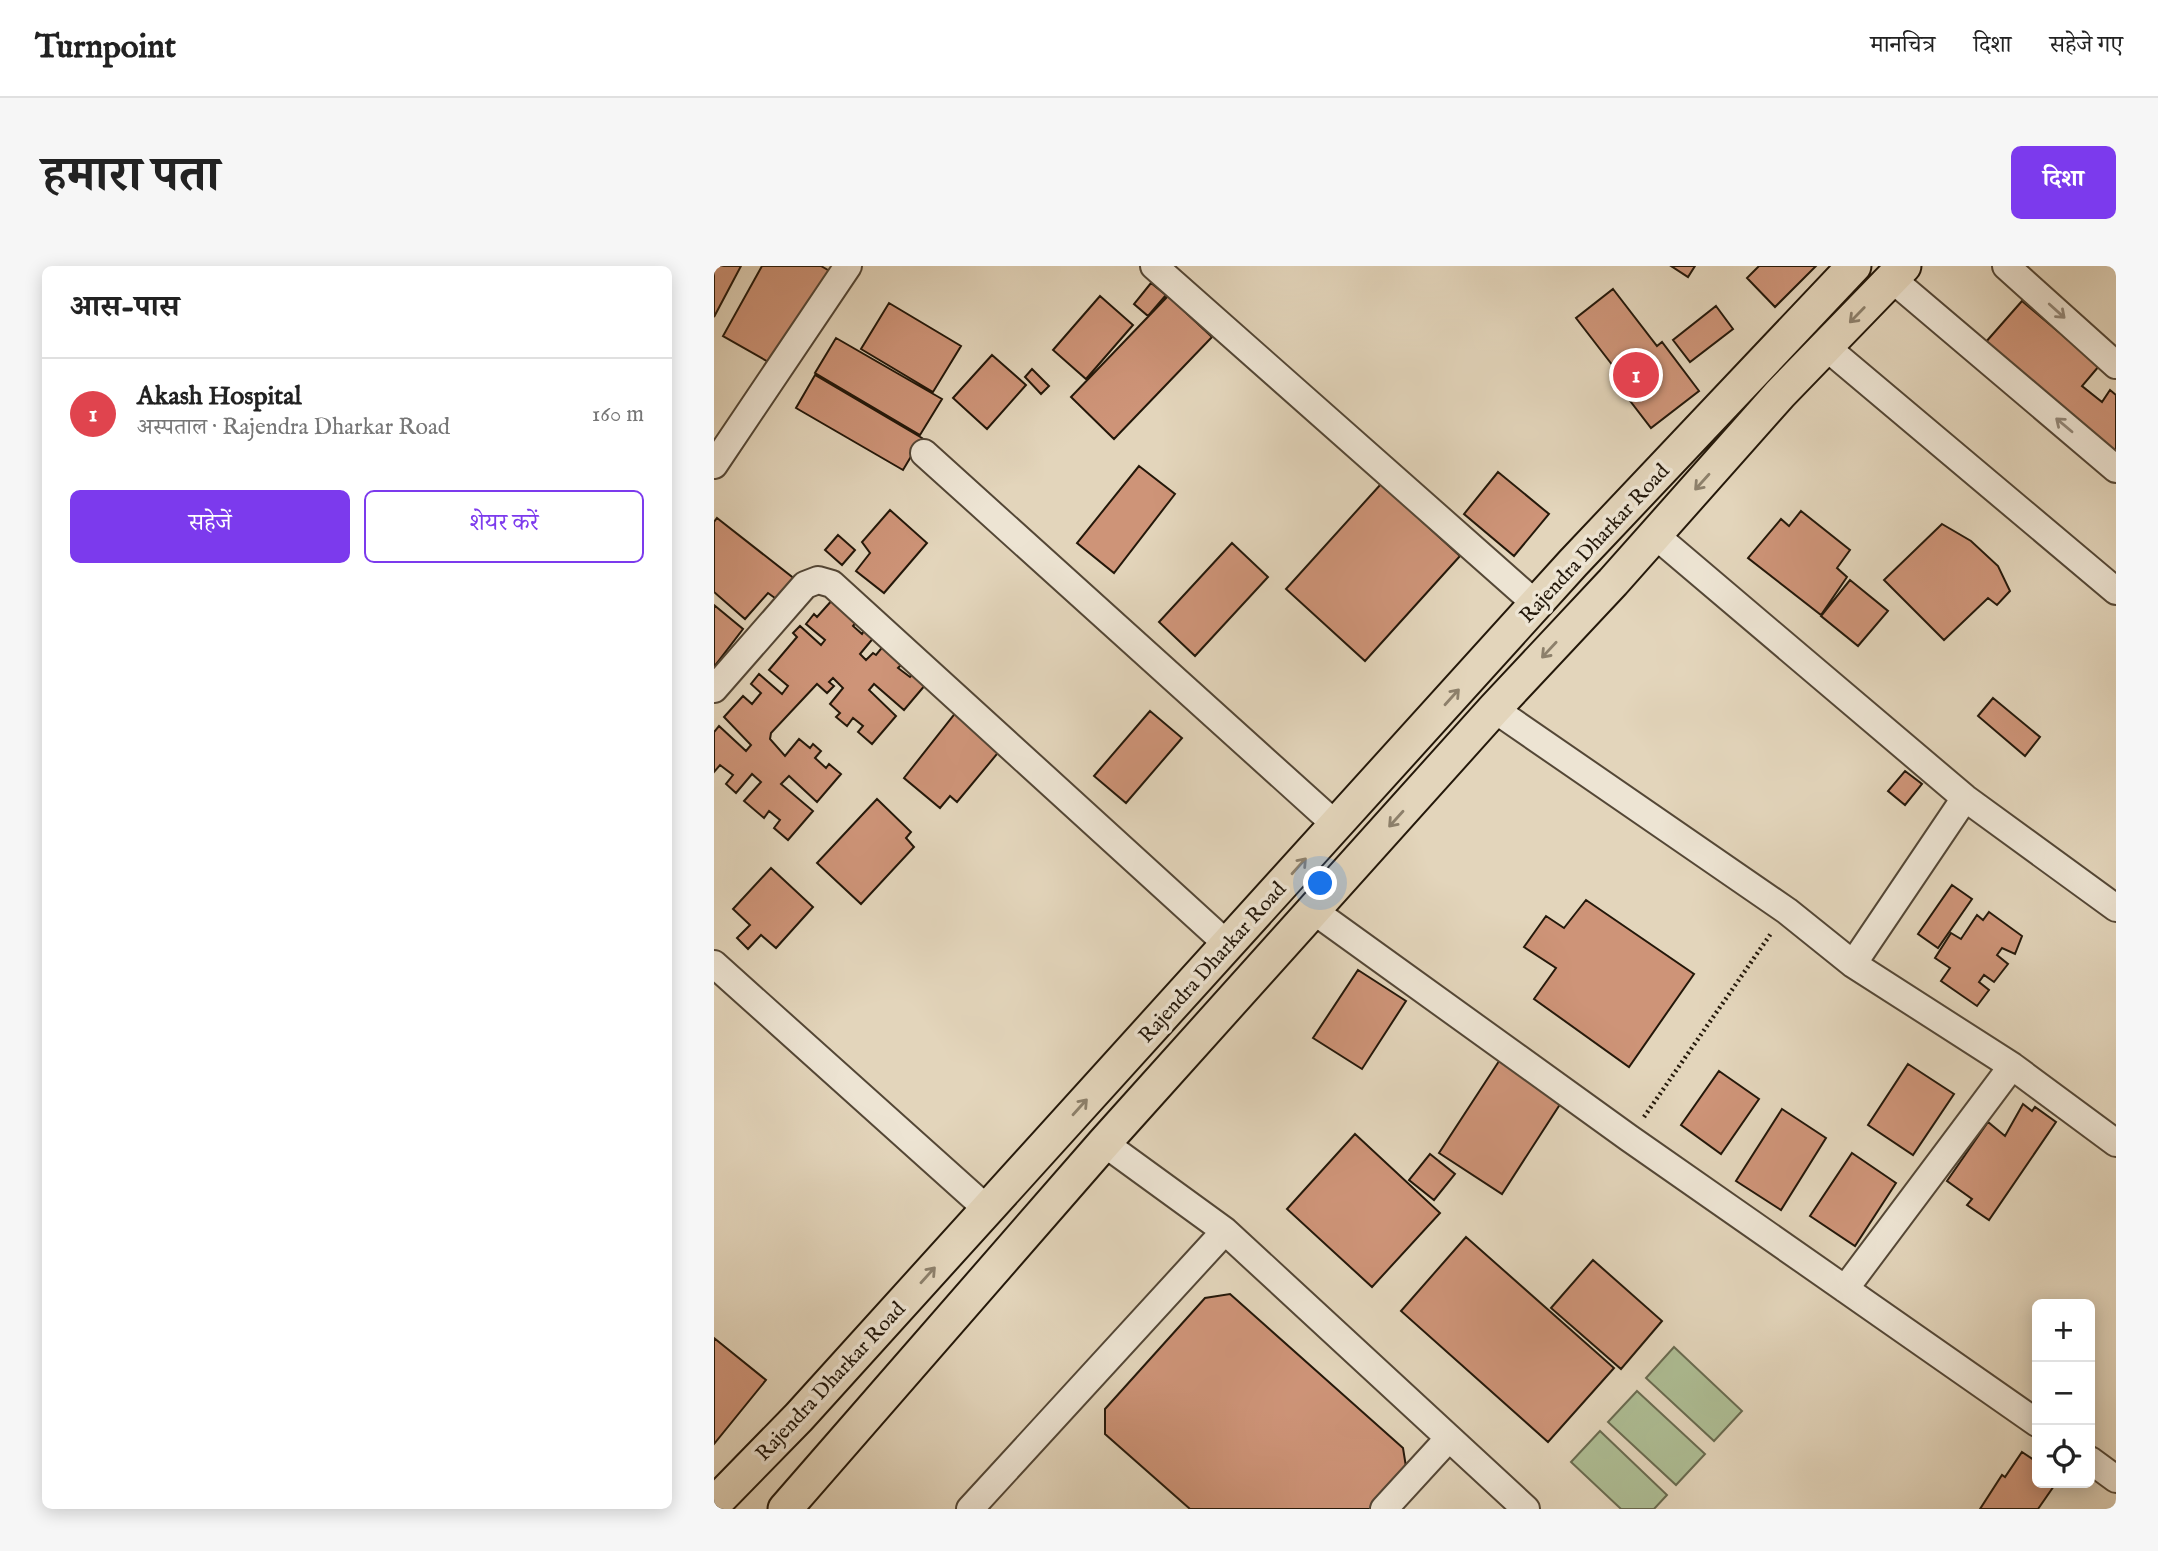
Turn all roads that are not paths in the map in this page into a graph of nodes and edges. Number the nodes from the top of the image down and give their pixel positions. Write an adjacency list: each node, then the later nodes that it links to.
1 (848, 266): 11 (street)
2 (1154, 266): 15 (street)
3 (1854, 266): 8 (main road, Rajendra Dharkar Road)
4 (2006, 266): 7 (street, one-way to 7)
5 (1898, 272): 6 (main road, Rajendra Dharkar Road, one-way to 6); 12 (street, one-way to 5)
6 (1826, 347): 9 (main road, Rajendra Dharkar Road); 14 (street)
7 (2116, 365)
8 (1754, 372): 9 (street); 15 (main road, Rajendra Dharkar Road)
9 (1780, 394): 13 (main road, Rajendra Dharkar Road, one-way to 13)
10 (924, 453): 19 (street)
11 (714, 465)
12 (2116, 469)
13 (1655, 535): 17 (main road, Rajendra Dharkar Road, one-way to 17); 18 (street)
14 (2116, 591)
15 (1537, 605): 19 (main road, Rajendra Dharkar Road, one-way to 15)
16 (714, 689): 22 (street)
17 (1494, 709): 21 (main road, Rajendra Dharkar Road, one-way to 21); 24 (street)
18 (1965, 798): 20 (street); 24 (street)
19 (1336, 825): 22 (main road, Rajendra Dharkar Road, one-way to 19)
20 (2116, 908)
21 (1314, 911): 26 (main road, Rajendra Dharkar Road); 30 (street)
22 (1227, 945): 28 (main road, Rajendra Dharkar Road, one-way to 22)
23 (714, 964): 28 (street)
24 (1853, 964): 25 (street)
25 (2012, 1066): 27 (street); 30 (street)
26 (1104, 1143): 29 (street); 36 (main road, Rajendra Dharkar Road)
27 (2116, 1143)
28 (987, 1209): 35 (main road, Rajendra Dharkar Road, one-way to 28)
29 (1225, 1231): 32 (street); 37 (street)
30 (1845, 1289): 31 (street)
31 (2032, 1420)
32 (1448, 1438): 38 (street); 39 (street)
33 (2095, 1464): 34 (street)
34 (2116, 1479)
35 (714, 1504)
36 (786, 1509)
37 (971, 1509)
38 (1384, 1509)
39 (1526, 1509)

